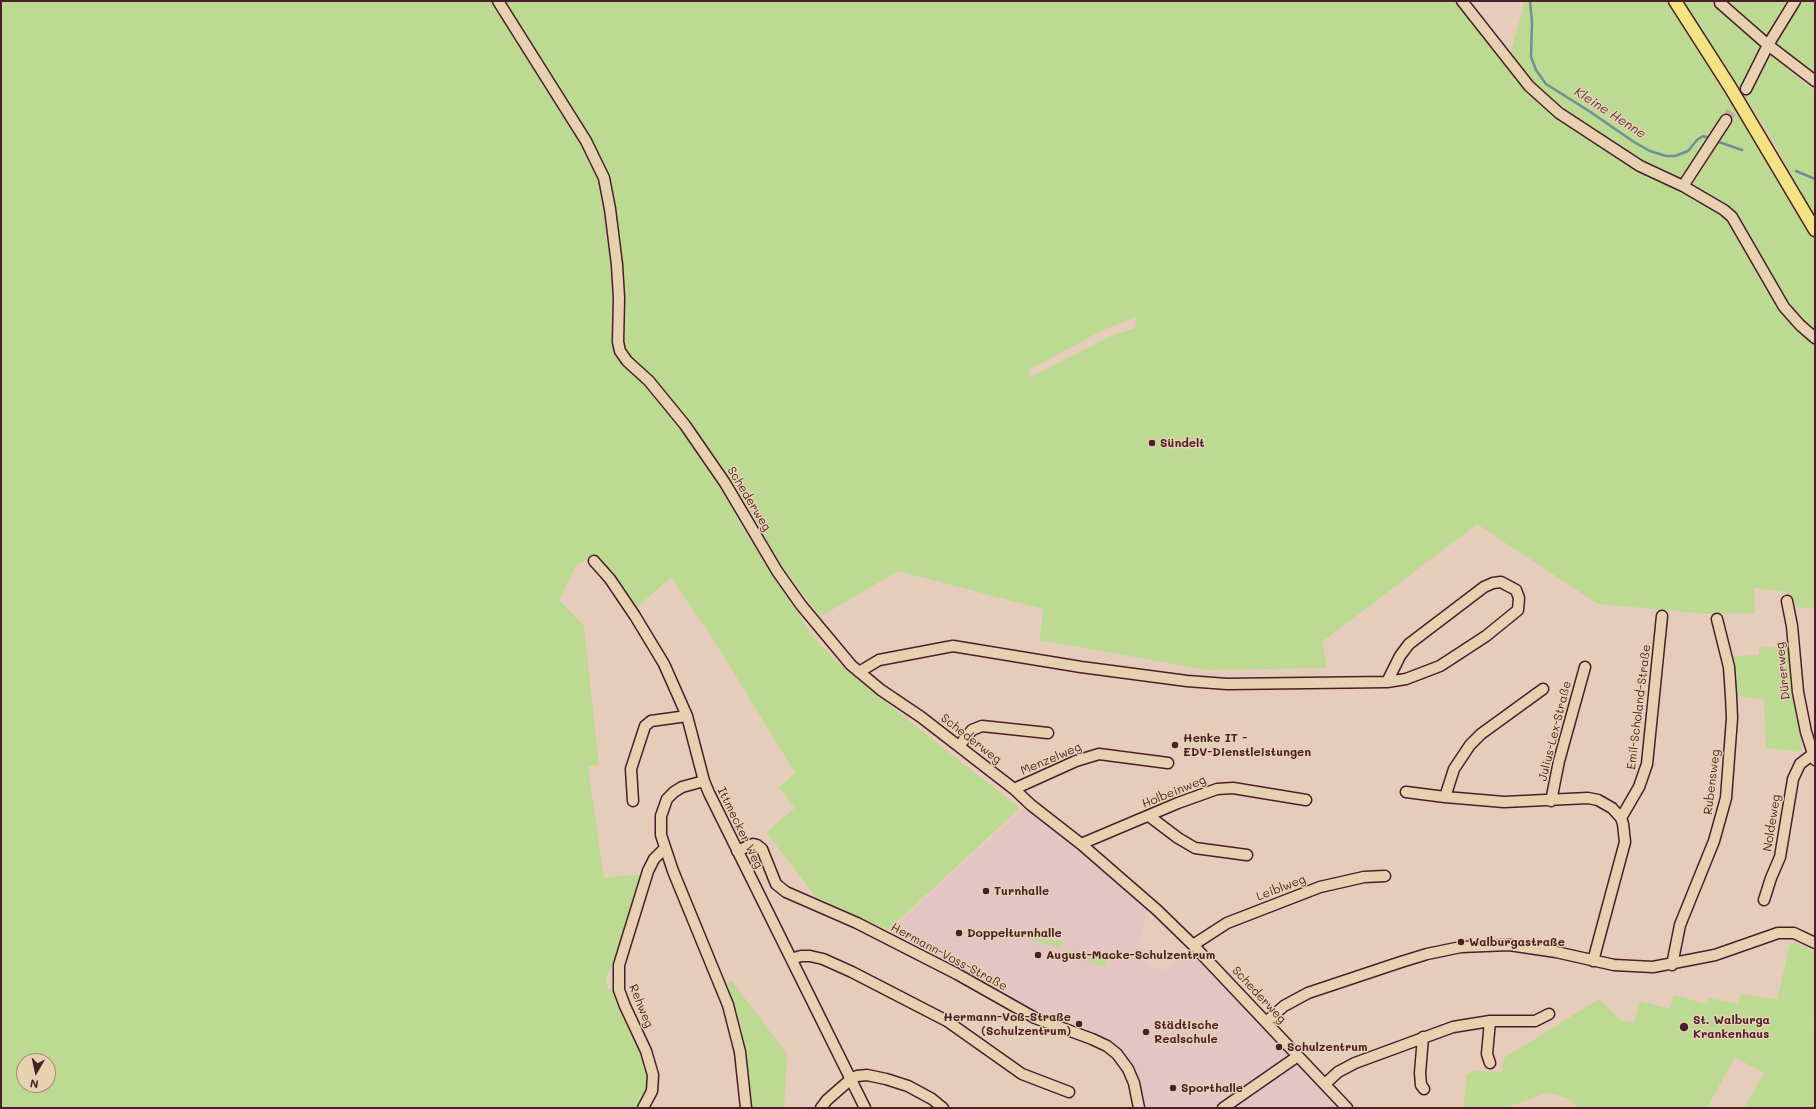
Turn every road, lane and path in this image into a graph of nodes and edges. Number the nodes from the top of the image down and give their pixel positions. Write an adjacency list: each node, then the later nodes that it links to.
1 (498, 1): 18 (street, Schederweg)
2 (1462, 1): 10 (street)
3 (1675, 1): 11 (main road)
4 (1795, 1): 6 (street)
5 (1720, 3): 6 (street)
6 (1768, 45): 7 (street); 8 (street)
7 (1815, 81)
8 (1746, 89)
9 (1726, 120): 10 (street)
10 (1683, 186): 12 (street)
11 (1815, 230)
12 (1815, 338)
13 (594, 561): 21 (street, Ittmecker Weg)
14 (1787, 601): 24 (street, Dürerweg)
15 (1662, 616): 34 (street, Emil-Scholand-Straße)
16 (1717, 619): 45 (street, Rubensweg)
17 (1586, 667): 31 (street, Julius-Lex-Straße)
18 (859, 672): 19 (street); 23 (street, Schederweg)
19 (1387, 682): 19 (street)
20 (1543, 689): 29 (street)
21 (687, 716): 26 (street, Ittmecker Weg); 32 (street)
22 (1048, 733): 23 (street)
23 (959, 746): 27 (street, Schederweg)
24 (1814, 757): 40 (street, Noldeweg)
25 (1168, 763): 27 (street, Menzelweg)
26 (704, 781): 36 (street); 37 (street, Ittmecker Weg)
27 (1014, 789): 35 (street, Schederweg)
28 (1406, 792): 29 (street)
29 (1445, 797): 31 (street)
30 (1306, 800): 33 (street, Holbeinweg)
31 (1551, 801): 34 (street)
32 (633, 802)
33 (1149, 816): 35 (street, Holbeinweg); 38 (street)
34 (1621, 818): 44 (street)
35 (1081, 844): 42 (street, Schederweg)
36 (665, 848): 56 (street, Rehweg); 57 (street)
37 (737, 851): 43 (street, Ittmecker Weg); 61 (street, Hermann-Voss-Straße)
38 (1247, 855)
39 (1385, 876): 42 (street, Leiblweg)
40 (1764, 900)
41 (1814, 941): 45 (street)
42 (1194, 945): 48 (street, Schederweg)
43 (791, 959): 52 (street, Ittmecker Weg); 55 (street)
44 (1593, 961): 45 (street); 48 (street)
45 (1672, 965)
46 (1549, 1014): 47 (street)
47 (1490, 1021): 49 (street); 51 (street)
48 (1266, 1022): 50 (street, Schederweg)
49 (1423, 1037): 53 (street); 54 (street)
50 (1298, 1056): 53 (street, Schederweg); 62 (street)
51 (1490, 1063)
52 (851, 1079): 58 (street); 59 (street, Ittmecker Weg); 60 (street)
53 (1325, 1084): 63 (street, Schederweg)
54 (1424, 1090)
55 (1069, 1092)
56 (643, 1108)
57 (746, 1108)
58 (821, 1108)
59 (865, 1108)
60 (943, 1108)
61 (1139, 1108)
62 (1223, 1108)
63 (1347, 1108)

